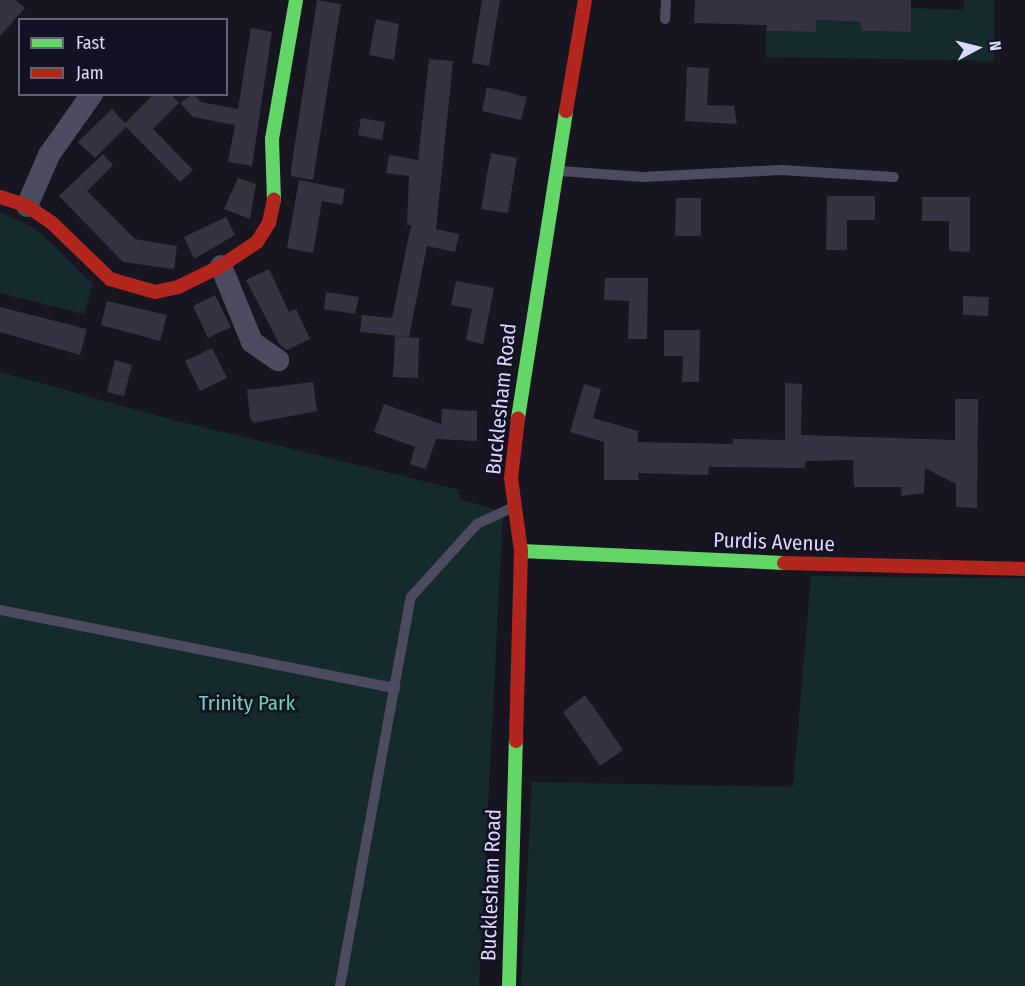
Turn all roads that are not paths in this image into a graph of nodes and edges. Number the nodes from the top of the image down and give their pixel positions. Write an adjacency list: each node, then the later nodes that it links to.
1 (296, 0): 10 (street)
2 (585, 0): 6 (street, Bucklesham Road)
3 (666, 0): 4 (lane)
4 (665, 19)
5 (91, 96): 9 (street)
6 (556, 170): 7 (lane); 12 (street, Bucklesham Road)
7 (894, 177)
8 (0, 197): 9 (street)
9 (27, 206): 10 (street)
10 (221, 266): 11 (street)
11 (278, 360)
12 (514, 507): 13 (street, Bucklesham Road); 16 (lane)
13 (521, 551): 14 (street, Purdis Avenue); 18 (street, Bucklesham Road)
14 (1025, 569)
15 (0, 610): 16 (lane)
16 (395, 688): 17 (lane)
17 (340, 986)
18 (509, 986)

